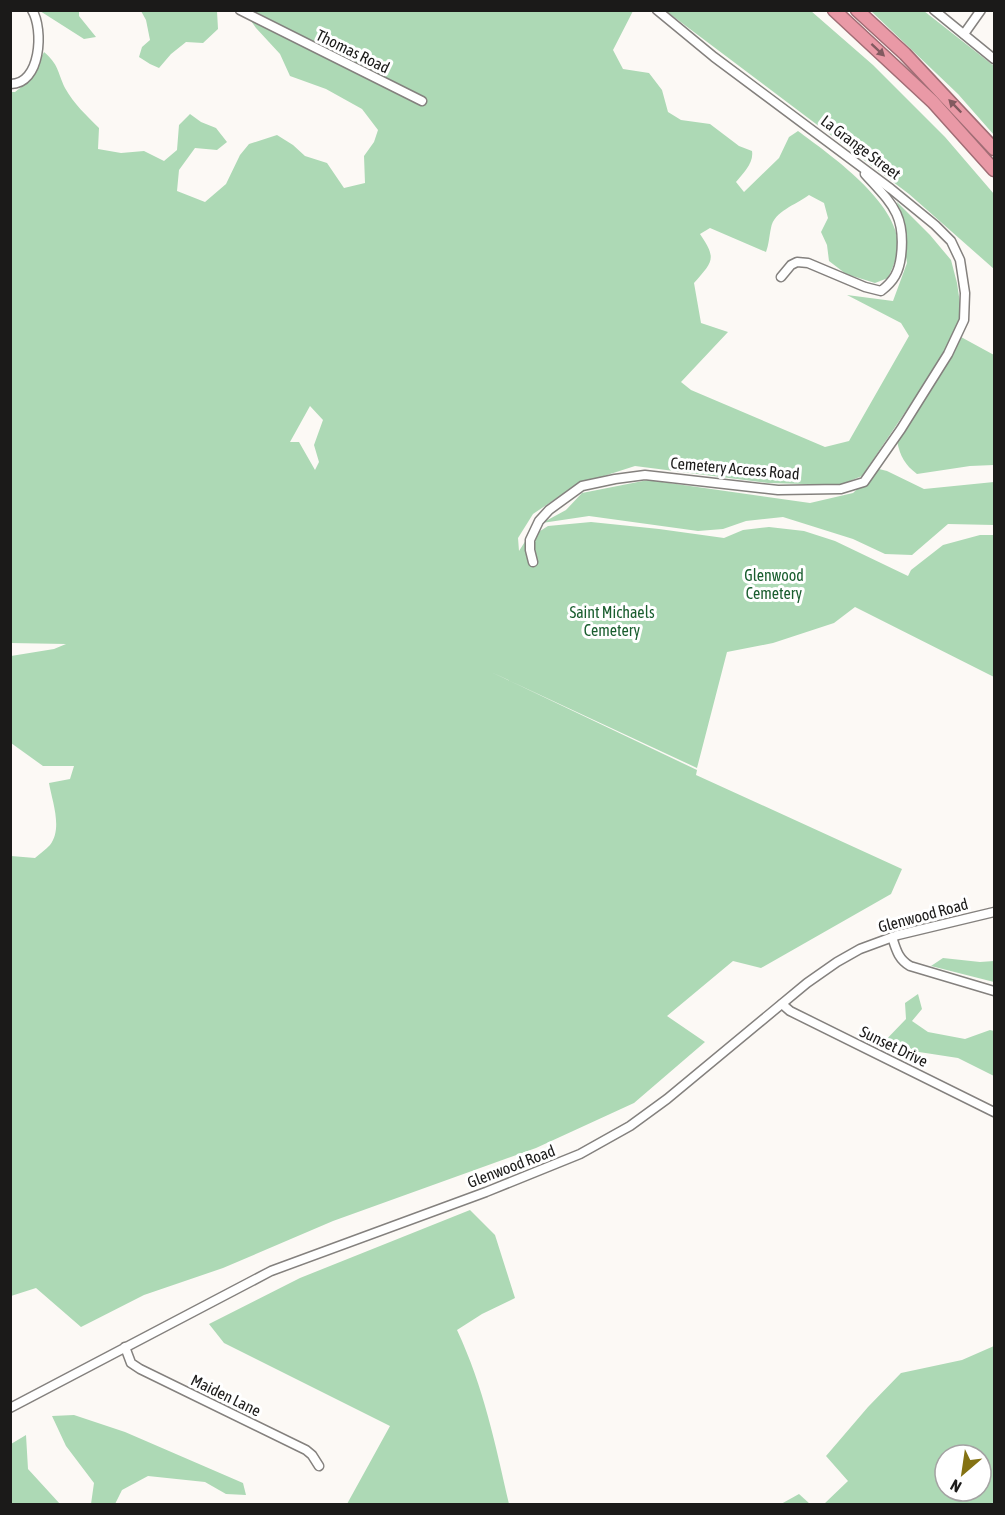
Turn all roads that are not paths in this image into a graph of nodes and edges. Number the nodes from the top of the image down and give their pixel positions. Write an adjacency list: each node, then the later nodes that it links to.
1 (32, 10): 12 (street)
2 (240, 10): 13 (street, Thomas Road)
3 (657, 10): 15 (street, La Grange Street)
4 (830, 10): 9 (highway)
5 (834, 10): 9 (highway)
6 (857, 10): 14 (highway, one-way to 6)
7 (934, 10): 10 (street)
8 (981, 10): 10 (street)
9 (848, 22): 16 (highway, one-way to 16)
10 (964, 34): 11 (street)
11 (994, 59)
12 (10, 84)
13 (422, 101)
14 (994, 149)
15 (853, 160): 17 (street); 18 (street, La Grange Street)
16 (994, 170)
17 (781, 277)
18 (950, 351): 19 (street, Cemetery Access Road)
19 (533, 562)
20 (994, 912): 21 (street, Glenwood Road)
21 (892, 937): 22 (street); 23 (street, Glenwood Road)
22 (994, 991)
23 (782, 1004): 24 (street, Sunset Drive); 25 (street, Glenwood Road)
24 (994, 1112)
25 (125, 1347): 26 (street, Glenwood Road); 27 (street, Maiden Lane)
26 (10, 1408)
27 (319, 1466)

